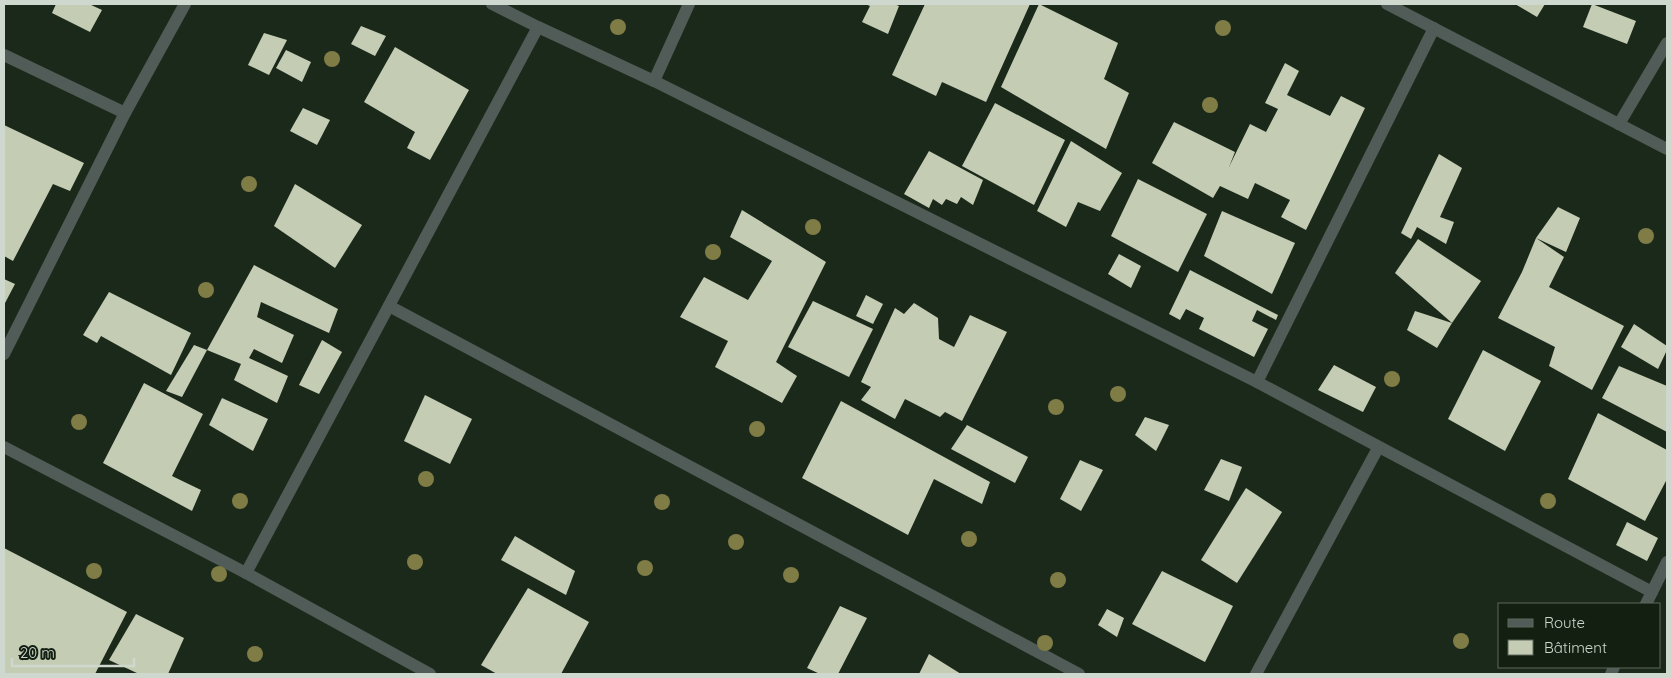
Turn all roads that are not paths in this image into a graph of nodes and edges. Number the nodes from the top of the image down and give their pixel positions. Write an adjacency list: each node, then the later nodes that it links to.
1 (185, 4): 10 (street)
2 (492, 4): 5 (street)
3 (689, 4): 9 (street)
4 (1387, 4): 6 (street)
5 (538, 27): 9 (street); 13 (street)
6 (1434, 28): 11 (street); 15 (street)
7 (1667, 43): 11 (street)
8 (4, 55): 10 (street)
9 (654, 81): 15 (street)
10 (125, 113): 14 (street)
11 (1619, 124): 12 (street)
12 (1667, 149)
13 (388, 306): 19 (street); 23 (street)
14 (4, 354)
15 (1257, 382): 17 (street)
16 (4, 447): 19 (street)
17 (1378, 448): 20 (street); 24 (street)
18 (1667, 562): 20 (street)
19 (246, 573): 22 (street)
20 (1652, 592): 21 (street)
21 (1646, 603)
22 (430, 674)
23 (1078, 674)
24 (1256, 674)

